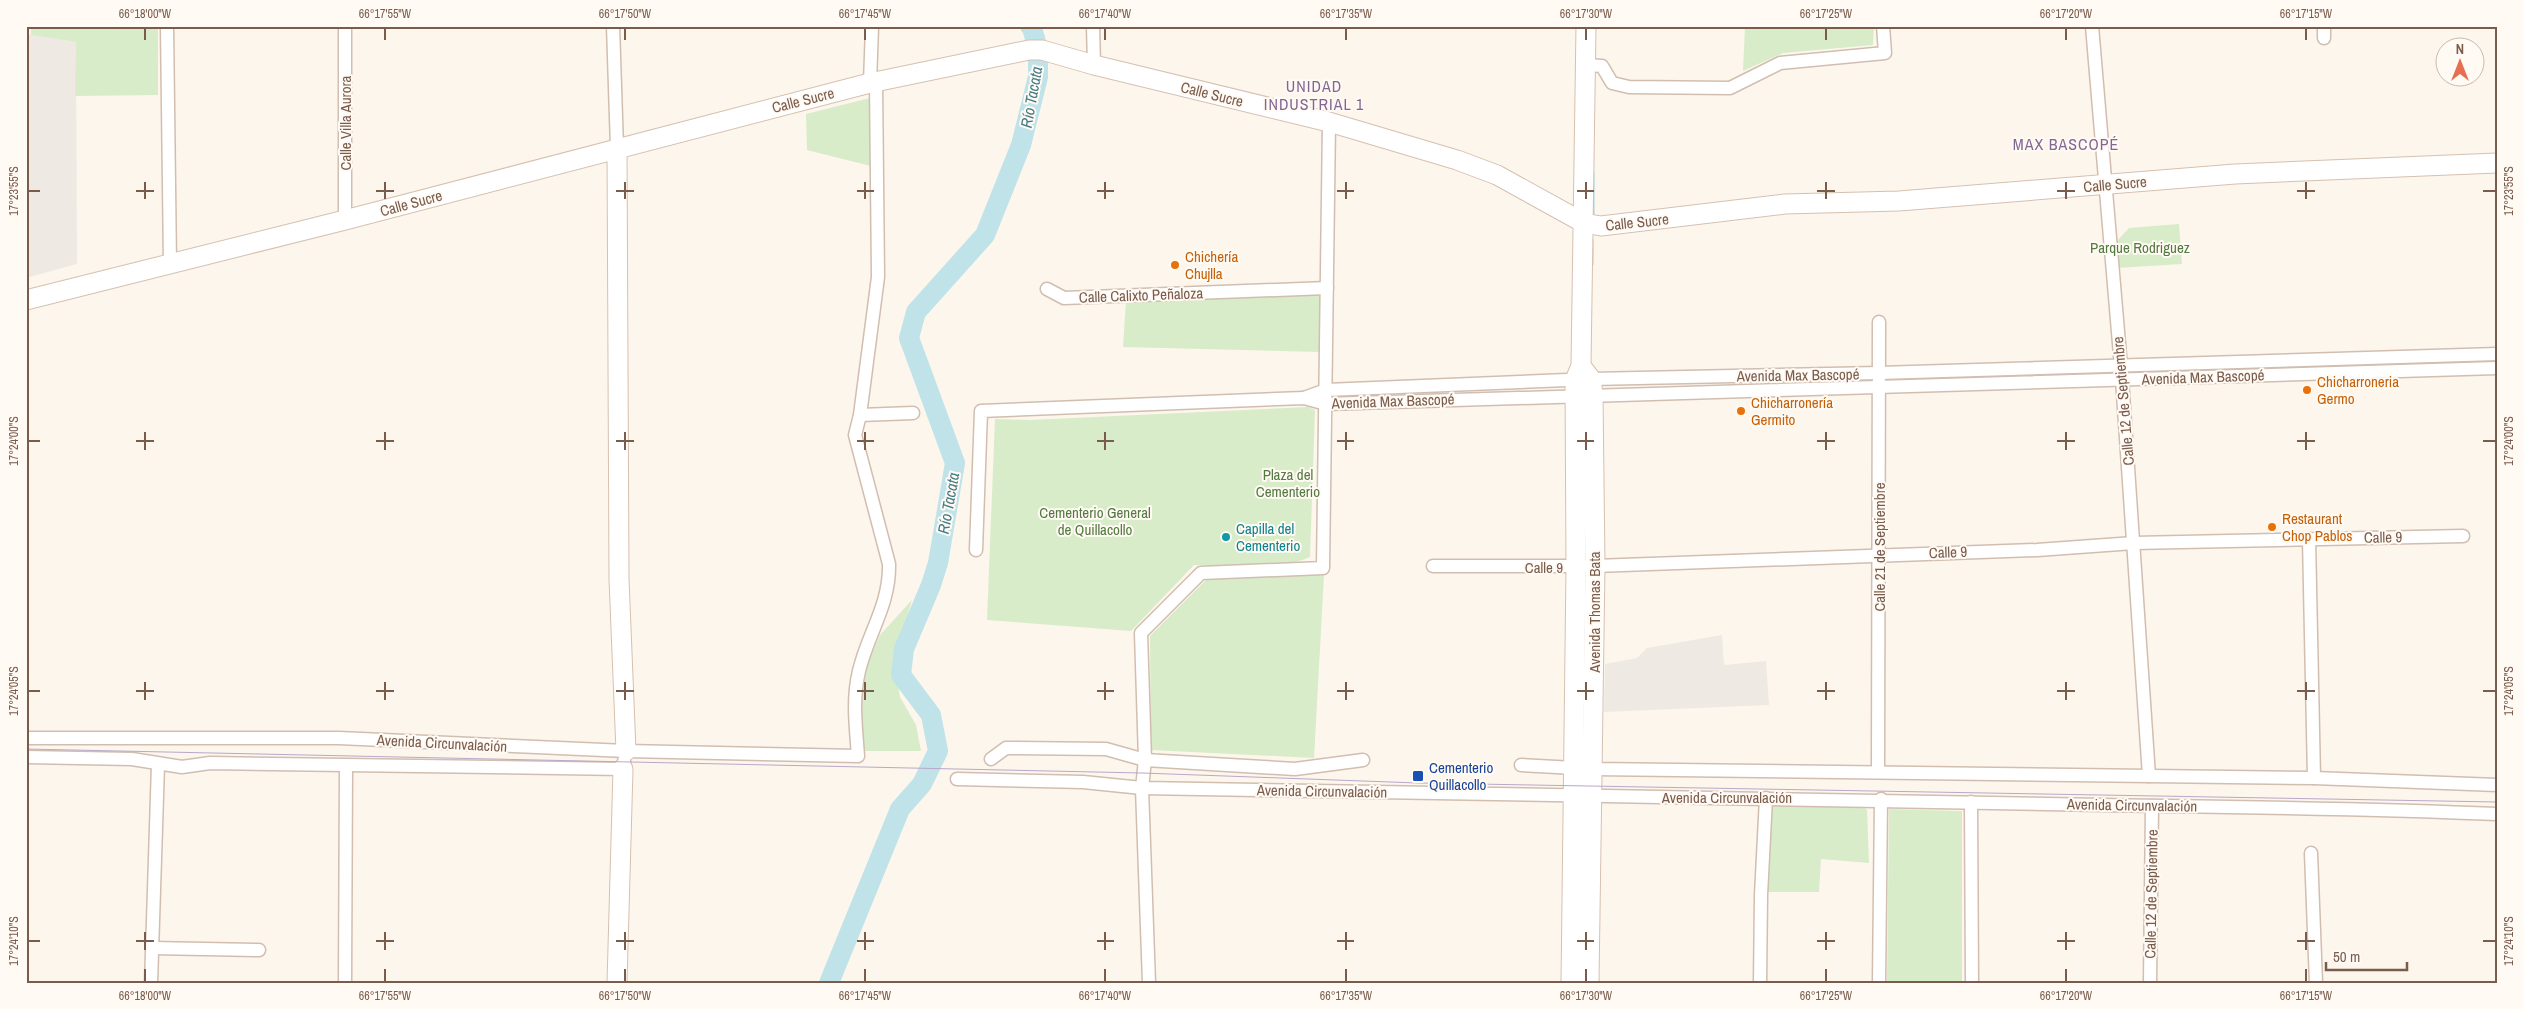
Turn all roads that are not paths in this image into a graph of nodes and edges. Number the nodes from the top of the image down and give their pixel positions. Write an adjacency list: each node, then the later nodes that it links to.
1 (167, 26): 18 (street)
2 (345, 26): 16 (street, Calle Villa Aurora)
3 (613, 26): 13 (street)
4 (872, 26): 11 (street)
5 (1093, 26): 9 (street)
6 (1586, 26): 10 (main road, Avenida Thomas Bata)
7 (1883, 26): 10 (street)
8 (2092, 26): 15 (street, Calle 12 de Septiembre)
9 (1094, 65): 11 (main road, Calle Sucre); 12 (main road, Calle Sucre)
10 (1586, 65): 17 (main road, Avenida Thomas Bata)
11 (873, 82): 13 (main road, Calle Sucre); 34 (street)
12 (1329, 122): 17 (main road, Calle Sucre); 19 (street)
13 (617, 148): 16 (main road, Calle Sucre); 46 (main road)
14 (2497, 163): 15 (main road, Calle Sucre)
15 (2105, 184): 17 (main road, Calle Sucre); 24 (street, Calle 12 de Septiembre)
16 (345, 220): 18 (main road, Calle Sucre)
17 (1584, 223): 28 (main road, Avenida Thomas Bata)
18 (170, 265): 21 (main road, Calle Sucre)
19 (1327, 288): 20 (street, Calle Calixto Peñaloza); 30 (street)
20 (1047, 290)
21 (26, 300)
22 (1879, 322): 26 (street, Calle 21 de Septiembre)
23 (2497, 354): 24 (street, Avenida Max Bascopé)
24 (2120, 365): 26 (street, Avenida Max Bascopé); 27 (street, Calle 12 de Septiembre)
25 (2497, 368): 27 (street, Avenida Max Bascopé)
26 (1879, 373): 28 (street, Avenida Max Bascopé); 29 (street, Calle 21 de Septiembre)
27 (2122, 379): 29 (street, Avenida Max Bascopé); 37 (street, Calle 12 de Septiembre)
28 (1583, 383): 29 (street, Avenida Max Bascopé); 30 (street, Avenida Max Bascopé); 32 (street, Avenida Max Bascopé); 41 (main road, Avenida Thomas Bata); 42 (main road, Avenida Thomas Bata)
29 (1878, 388): 39 (street, Calle 21 de Septiembre)
30 (1326, 390): 31 (street, Avenida Max Bascopé); 32 (street)
31 (1304, 398): 32 (street, Avenida Max Bascopé); 38 (street)
32 (1326, 404): 47 (street)
33 (912, 413): 34 (street)
34 (860, 415): 46 (street, Avenida Circunvalación)
35 (2463, 536): 36 (street, Calle 9)
36 (2310, 538): 37 (street, Calle 9); 56 (street)
37 (2134, 543): 39 (street, Calle 9); 55 (street, Calle 12 de Septiembre)
38 (976, 550)
39 (1879, 554): 41 (street, Calle 9); 54 (street, Calle 21 de Septiembre)
40 (1433, 566): 42 (street, Calle 9)
41 (1595, 566): 42 (street, Calle 9); 53 (main road, Avenida Thomas Bata)
42 (1576, 567): 52 (main road, Avenida Thomas Bata)
43 (26, 738): 46 (street, Avenida Circunvalación)
44 (26, 757): 49 (street, Avenida Circunvalación)
45 (991, 759): 47 (street, Avenida Circunvalación)
46 (624, 760): 51 (street, Avenida Circunvalación); 72 (main road)
47 (1145, 760): 48 (street, Avenida Circunvalación); 59 (street)
48 (1363, 760)
49 (158, 764): 51 (street, Avenida Circunvalación); 68 (street)
50 (1521, 765): 52 (street, Avenida Circunvalación)
51 (346, 766): 71 (street)
52 (1573, 768): 53 (street, Avenida Circunvalación); 60 (main road, Avenida Thomas Bata)
53 (1593, 769): 54 (street, Avenida Circunvalación); 61 (main road, Avenida Thomas Bata)
54 (1878, 772): 55 (street, Avenida Circunvalación)
55 (2149, 776): 56 (street, Avenida Circunvalación)
56 (2314, 778): 58 (street, Avenida Circunvalación)
57 (958, 779): 59 (street, Avenida Circunvalación)
58 (2497, 785)
59 (1142, 788): 60 (street, Avenida Circunvalación); 73 (street)
60 (1572, 796): 61 (street, Avenida Circunvalación); 74 (main road, Avenida Thomas Bata)
61 (1592, 796): 62 (street, Avenida Circunvalación); 75 (main road, Avenida Thomas Bata)
62 (1766, 798): 63 (street, Avenida Circunvalación); 76 (street)
63 (1880, 799): 64 (street, Avenida Circunvalación); 77 (street)
64 (1971, 802): 65 (street, Avenida Circunvalación); 78 (street)
65 (2152, 806): 66 (street, Avenida Circunvalación); 79 (street, Calle 12 de Septiembre)
66 (2497, 814)
67 (2311, 853): 80 (street)
68 (152, 948): 69 (street); 70 (street)
69 (259, 950)
70 (151, 983)
71 (345, 983)
72 (617, 983)
73 (1149, 983)
74 (1571, 983)
75 (1589, 983)
76 (1760, 983)
77 (1879, 983)
78 (1972, 983)
79 (2150, 983)
80 (2316, 983)

